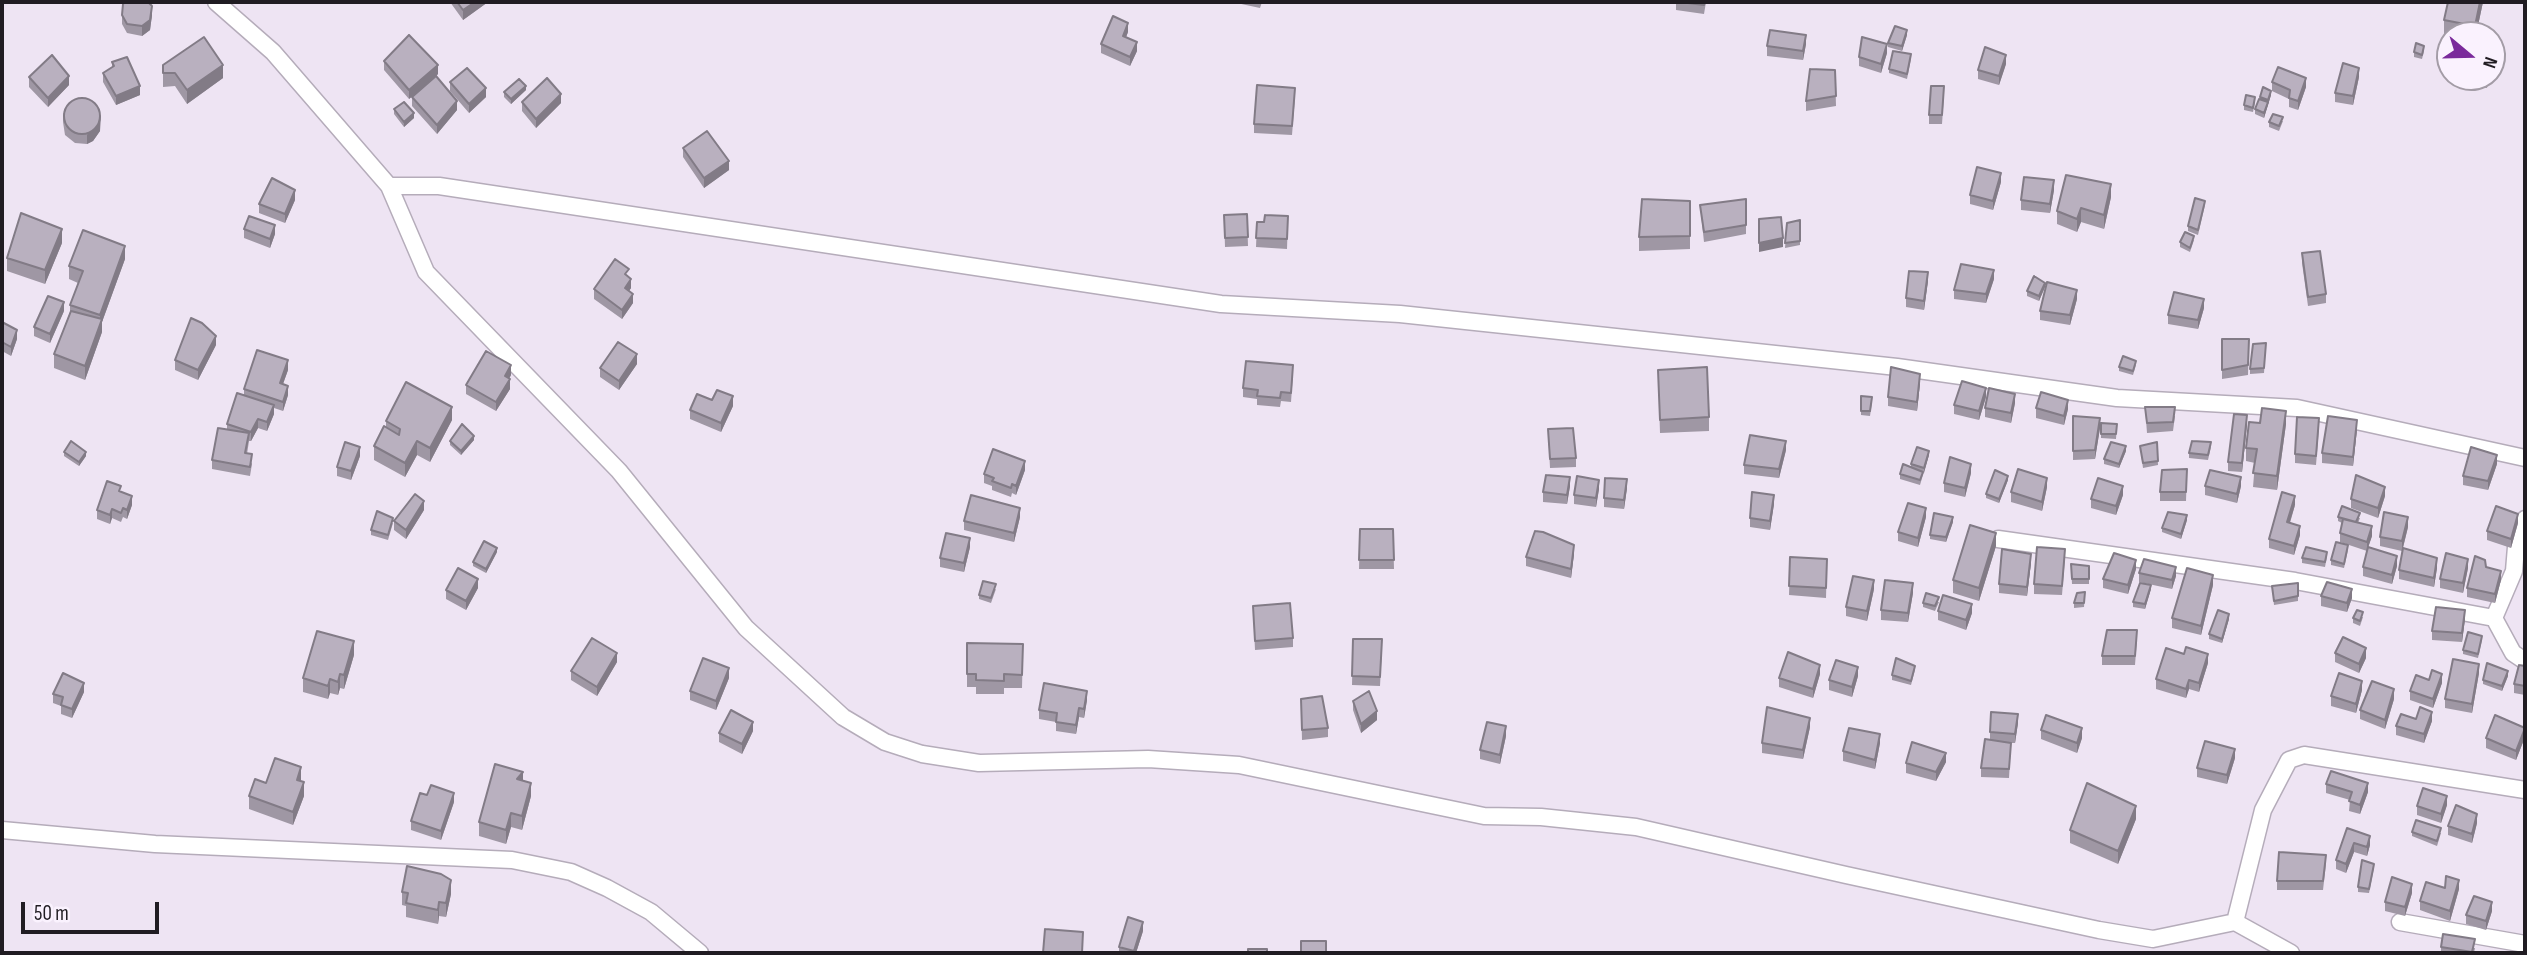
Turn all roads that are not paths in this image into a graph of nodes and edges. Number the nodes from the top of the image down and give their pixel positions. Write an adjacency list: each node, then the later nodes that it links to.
1 (216, 2): 2 (street)
2 (389, 186): 3 (street); 10 (street)
3 (2525, 458)
4 (2525, 519): 6 (street)
5 (1998, 539): 6 (street)
6 (2494, 618): 7 (street)
7 (2525, 661)
8 (2525, 790): 10 (street)
9 (2, 830): 13 (street)
10 (2235, 922): 14 (street)
11 (2400, 922): 12 (street)
12 (2525, 944)
13 (700, 953)
14 (2291, 953)

